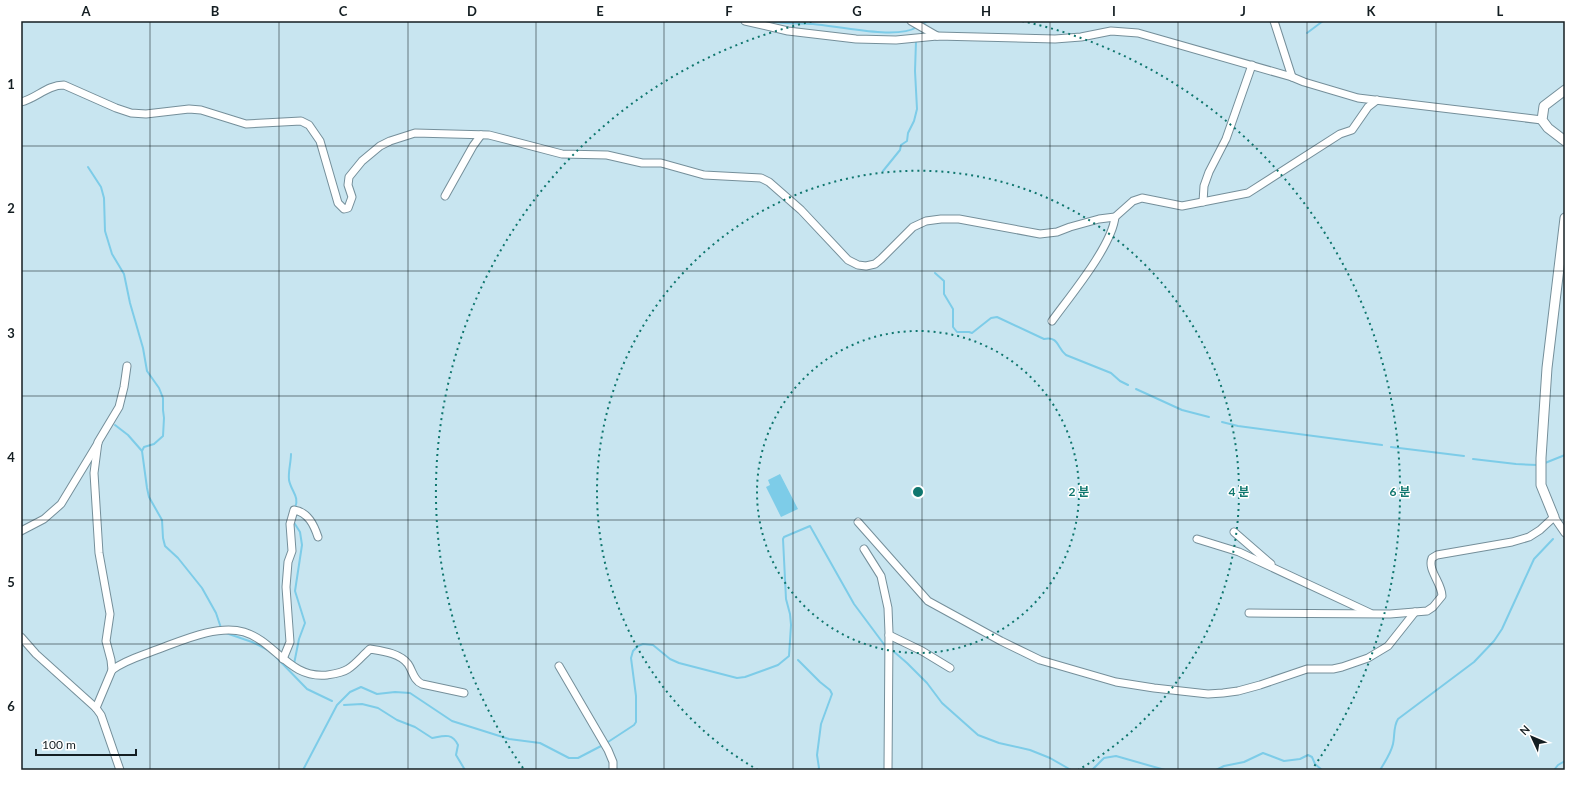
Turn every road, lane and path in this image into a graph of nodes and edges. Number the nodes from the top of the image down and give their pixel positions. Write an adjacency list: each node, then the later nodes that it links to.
1 (745, 21): 4 (street)
2 (911, 21): 4 (street)
3 (1274, 21): 6 (street)
4 (937, 36): 5 (street)
5 (1252, 65): 6 (street); 14 (street)
6 (1292, 77): 8 (street)
7 (1565, 90): 10 (street)
8 (1377, 100): 10 (street); 14 (street)
9 (21, 102): 11 (street)
10 (1542, 120): 12 (street)
11 (481, 135): 13 (street); 15 (street)
12 (1565, 142)
13 (445, 196)
14 (1203, 202): 15 (street)
15 (1115, 217): 17 (street)
16 (1565, 218): 20 (street)
17 (1052, 320)
18 (127, 366): 19 (street)
19 (98, 442): 22 (street); 37 (street)
20 (1554, 517): 24 (street); 29 (street)
21 (858, 522): 29 (street)
22 (21, 531)
23 (1234, 532): 28 (street)
24 (1565, 533)
25 (318, 537): 34 (street)
26 (1197, 539): 28 (street)
27 (864, 548): 32 (street)
28 (1277, 570): 31 (street)
29 (1414, 612): 31 (street)
30 (1249, 614): 31 (street)
31 (1371, 614)
32 (889, 636): 36 (street); 42 (street)
33 (21, 637): 39 (street)
34 (283, 659): 37 (street); 38 (street)
35 (559, 666): 41 (street)
36 (950, 668)
37 (112, 670): 39 (street)
38 (464, 693)
39 (96, 708): 40 (street)
40 (120, 770)
41 (613, 770)
42 (888, 770)

